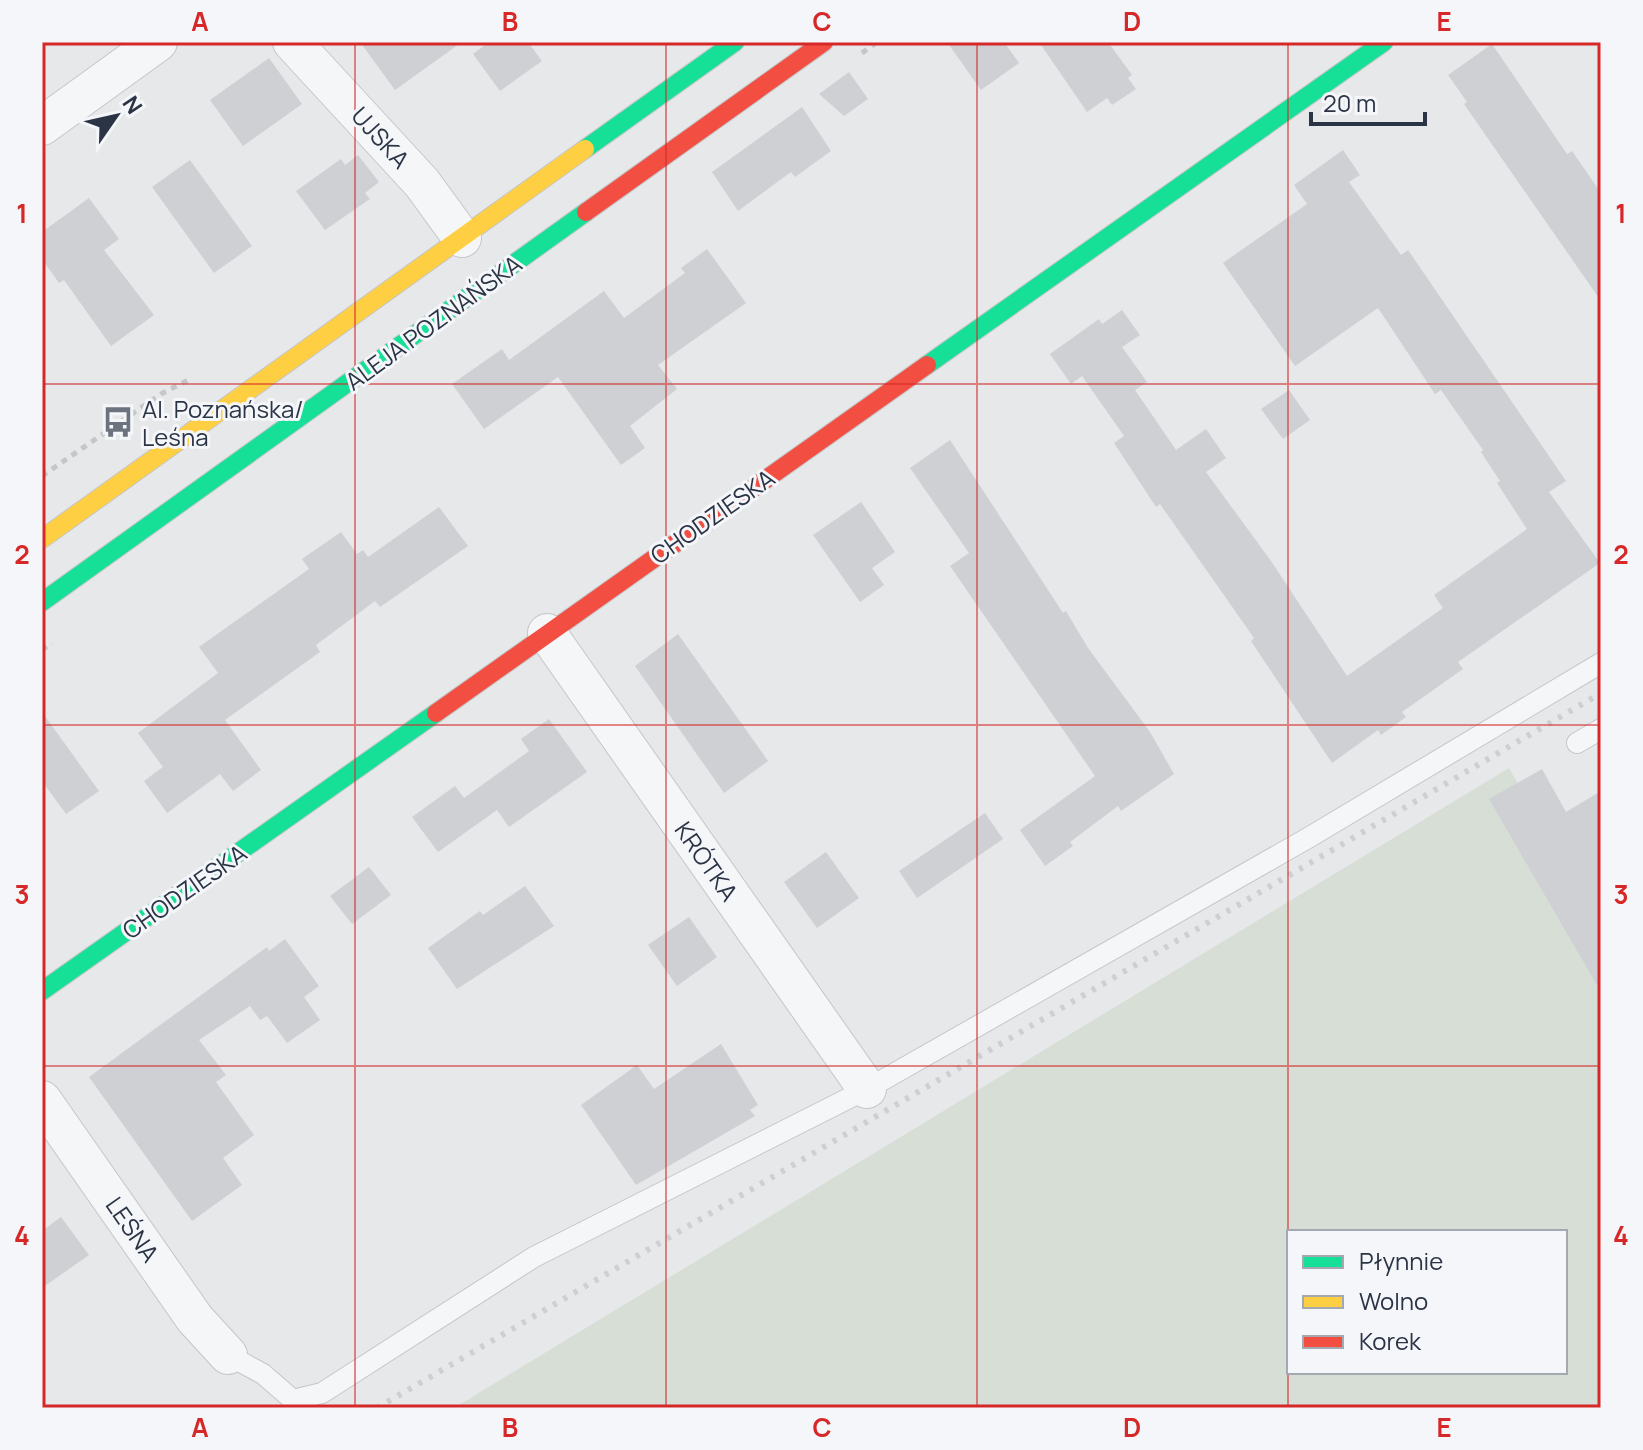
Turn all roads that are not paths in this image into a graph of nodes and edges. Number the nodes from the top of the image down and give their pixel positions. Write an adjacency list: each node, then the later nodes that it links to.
1 (158, 42): 6 (street)
2 (292, 42): 7 (street, UJSKA)
3 (735, 42): 7 (main road)
4 (824, 42): 9 (main road, ALEJA POZNAŃSKA)
5 (1384, 42): 10 (main road, CHODZIESKA)
6 (42, 126)
7 (462, 238): 8 (main road)
8 (42, 539)
9 (42, 602)
10 (547, 633): 14 (main road, CHODZIESKA); 15 (street, KRÓTKA)
11 (1601, 663): 15 (lane)
12 (1601, 729): 13 (lane)
13 (1577, 743)
14 (42, 991)
15 (867, 1089): 17 (lane)
16 (42, 1100): 17 (street, LEŚNA)
17 (228, 1355)

